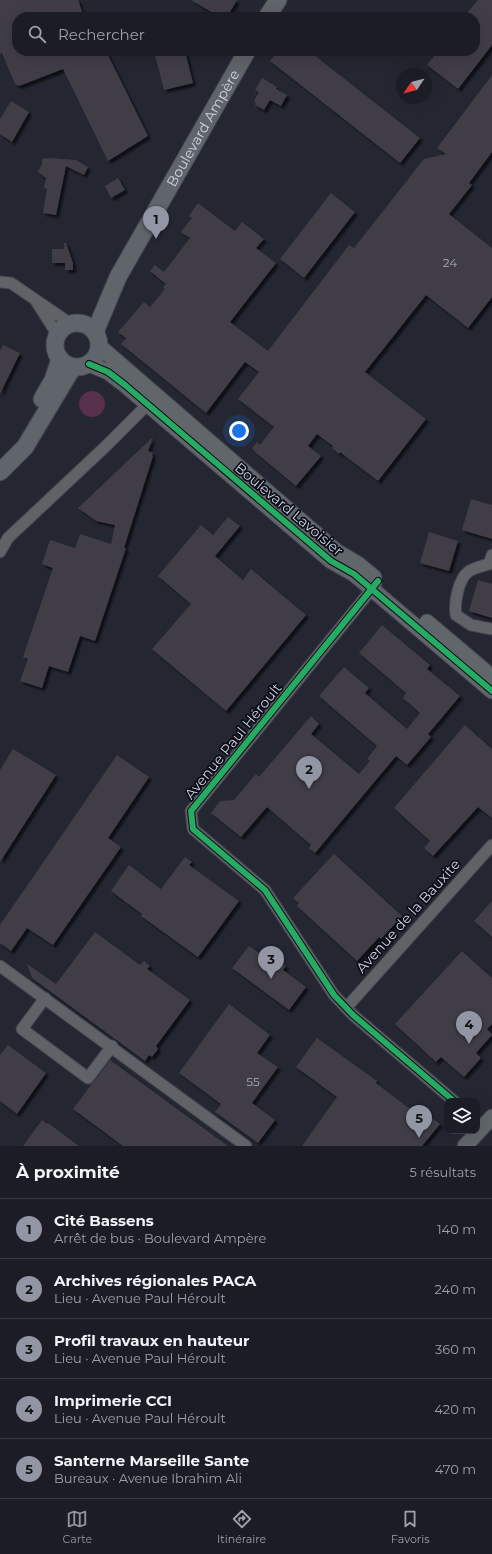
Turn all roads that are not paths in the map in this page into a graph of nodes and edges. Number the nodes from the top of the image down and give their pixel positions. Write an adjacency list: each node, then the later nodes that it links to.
1 (278, 0): 2 (main road)
2 (270, 12)
3 (244, 56): 5 (main road, Boulevard Ampère)
4 (0, 282): 6 (street)
5 (112, 289): 7 (main road, Boulevard Ampère); 9 (main road, Boulevard Ampère)
6 (32, 296): 7 (street); 8 (street)
7 (75, 323): 8 (main road); 9 (main road)
8 (57, 334): 10 (main road)
9 (97, 339): 10 (main road); 11 (street, Boulevard Lavoisier)
10 (74, 363): 11 (street, Boulevard Lavoisier); 12 (main road); 13 (main road)
11 (151, 400): 14 (street); 16 (street, Boulevard Lavoisier)
12 (0, 457)
13 (0, 472)
14 (0, 552)
15 (492, 555): 17 (street)
16 (375, 585): 18 (street, Boulevard Lavoisier); 19 (street, Boulevard Lavoisier); 23 (street, Avenue Paul Héroult)
17 (492, 629)
18 (492, 677)
19 (492, 691)
20 (492, 845): 23 (street, Avenue de la Bauxite)
21 (0, 966): 22 (street)
22 (45, 998): 24 (street); 24 (street)
23 (346, 1008): 25 (street, Avenue Paul Héroult)
24 (112, 1046): 28 (street)
25 (450, 1098)
26 (492, 1107): 27 (street)
27 (484, 1120): 29 (street)
28 (246, 1146)
29 (465, 1146)

